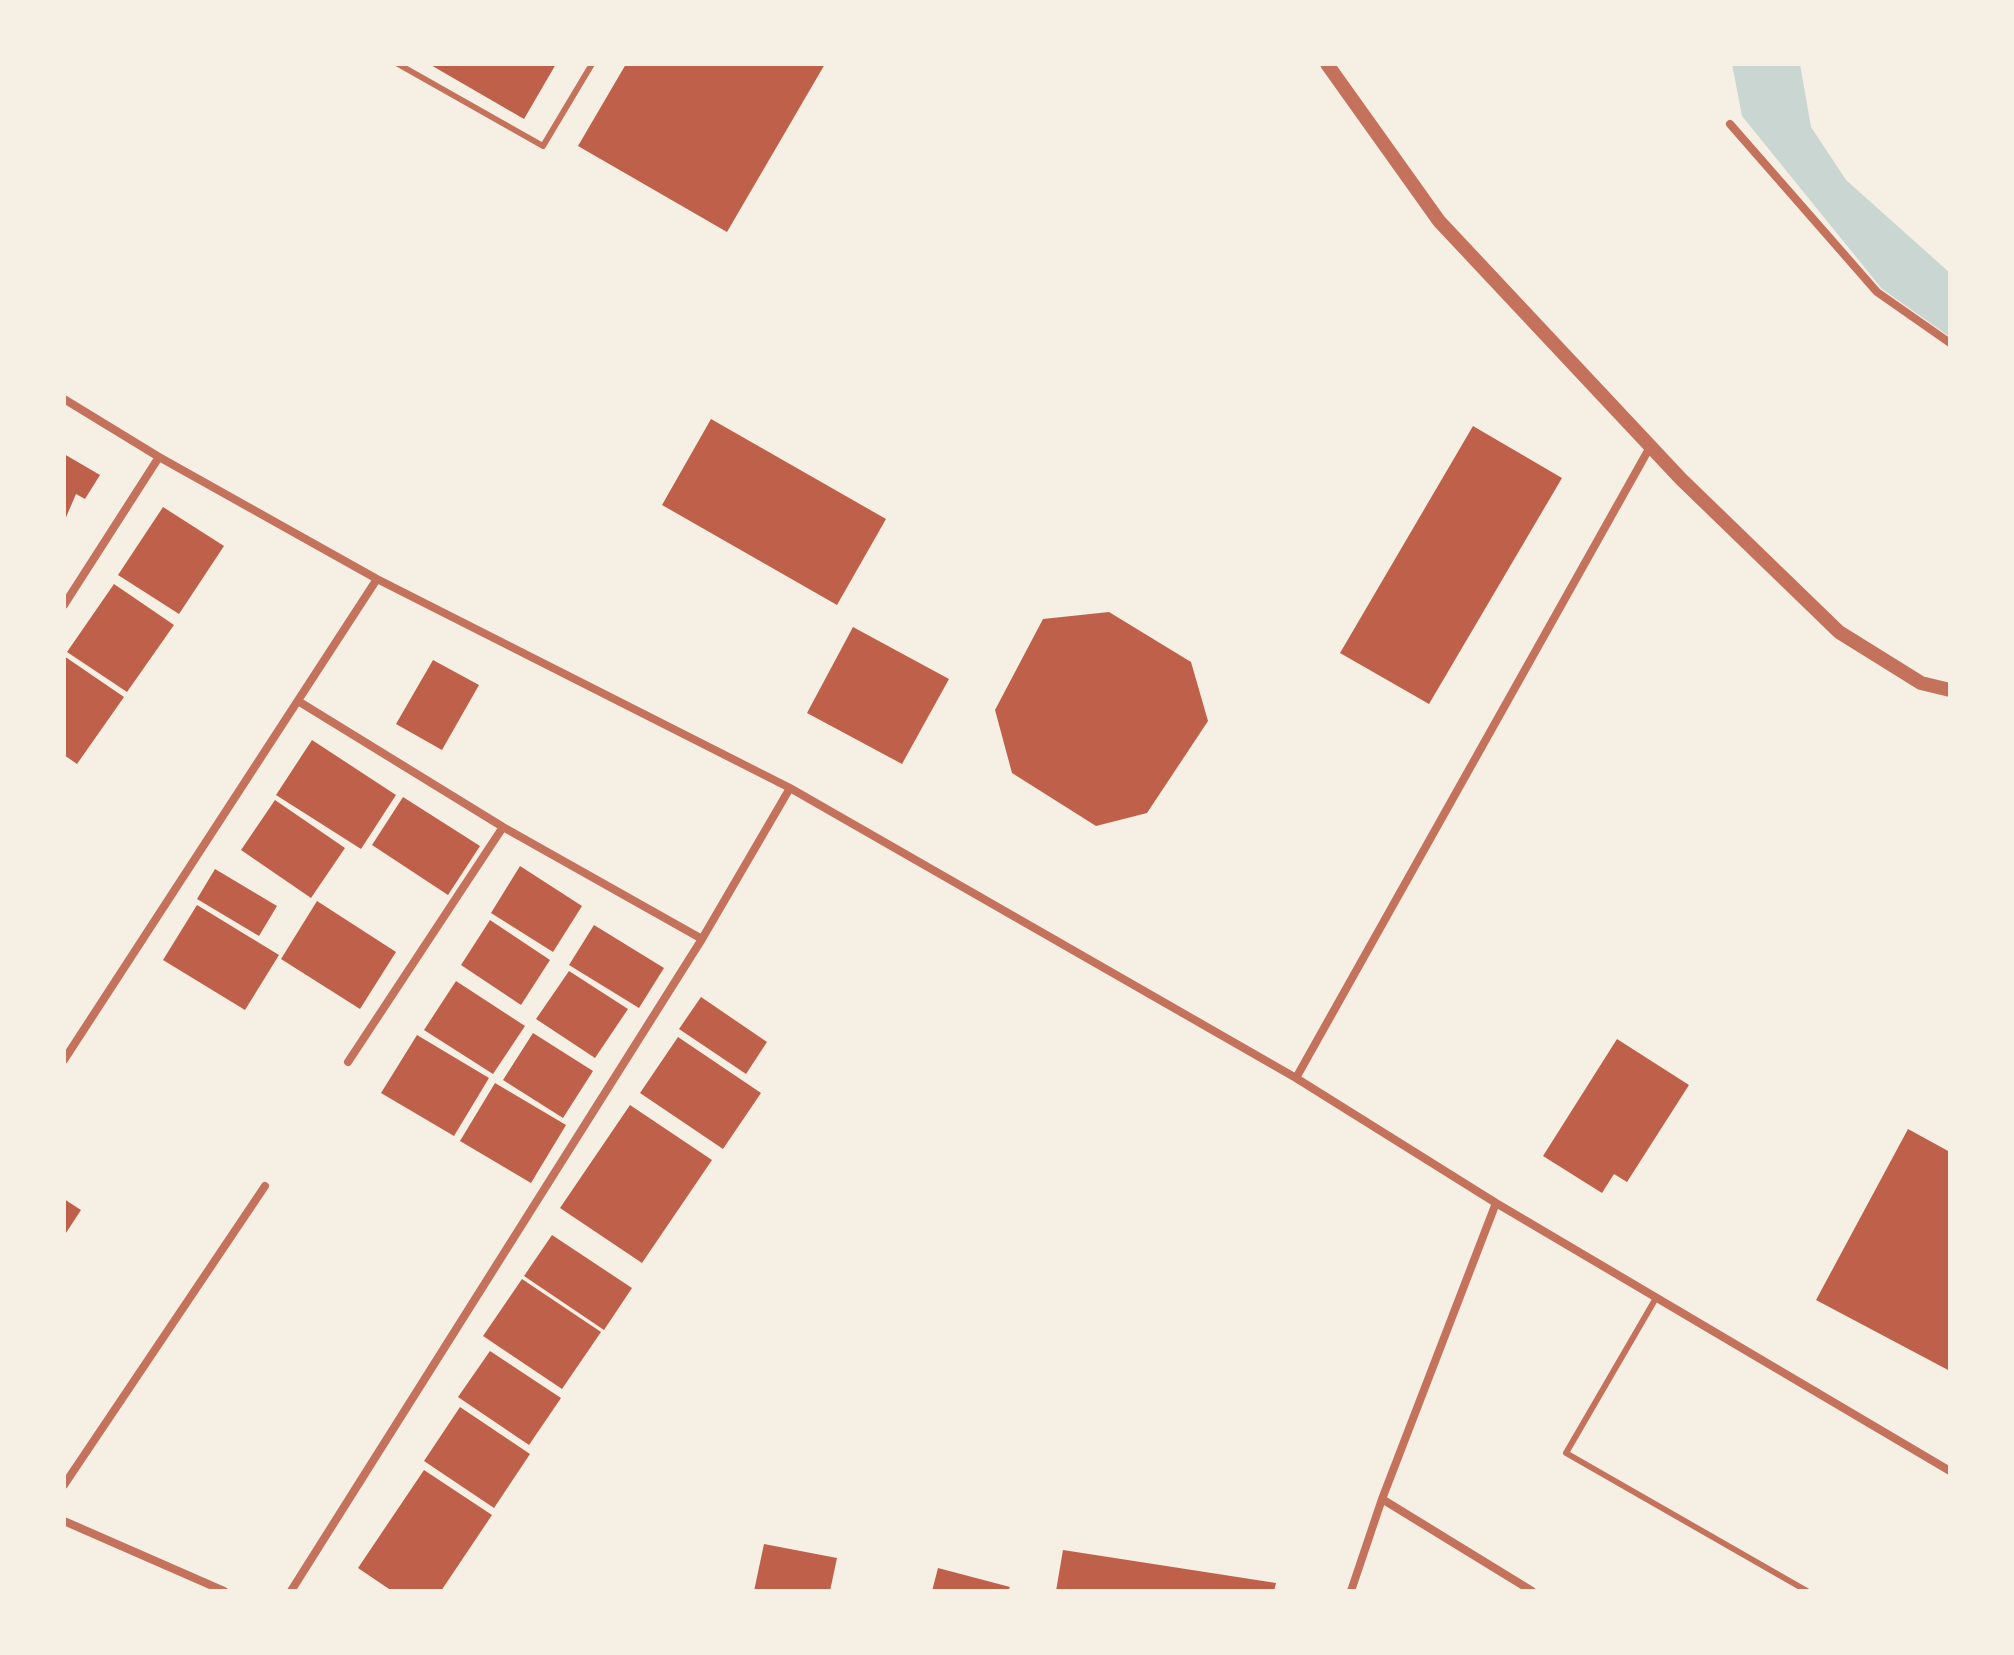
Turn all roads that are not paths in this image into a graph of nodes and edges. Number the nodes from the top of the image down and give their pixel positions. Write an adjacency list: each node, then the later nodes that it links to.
1 (398, 64): 2 (lane)
2 (592, 64)
3 (1327, 64): 7 (street)
4 (1730, 124): 5 (street)
5 (1950, 343)
6 (64, 399): 8 (street)
7 (1650, 447): 11 (street); 18 (street)
8 (159, 457): 9 (street); 10 (street)
9 (377, 579): 12 (street); 13 (street)
10 (64, 605)
11 (1950, 690)
12 (298, 701): 14 (street); 16 (street)
13 (790, 788): 15 (street); 18 (street)
14 (503, 827): 15 (street); 17 (street)
15 (702, 939): 27 (street)
16 (64, 1060)
17 (348, 1062)
18 (1296, 1078): 20 (street)
19 (265, 1186): 23 (street)
20 (1496, 1203): 21 (street); 24 (street)
21 (1656, 1298): 22 (street); 30 (lane)
22 (1950, 1471)
23 (64, 1485)
24 (1382, 1499): 28 (street); 29 (street)
25 (64, 1521): 26 (street)
26 (224, 1591)
27 (291, 1591)
28 (1351, 1591)
29 (1532, 1591)
30 (1807, 1591)

